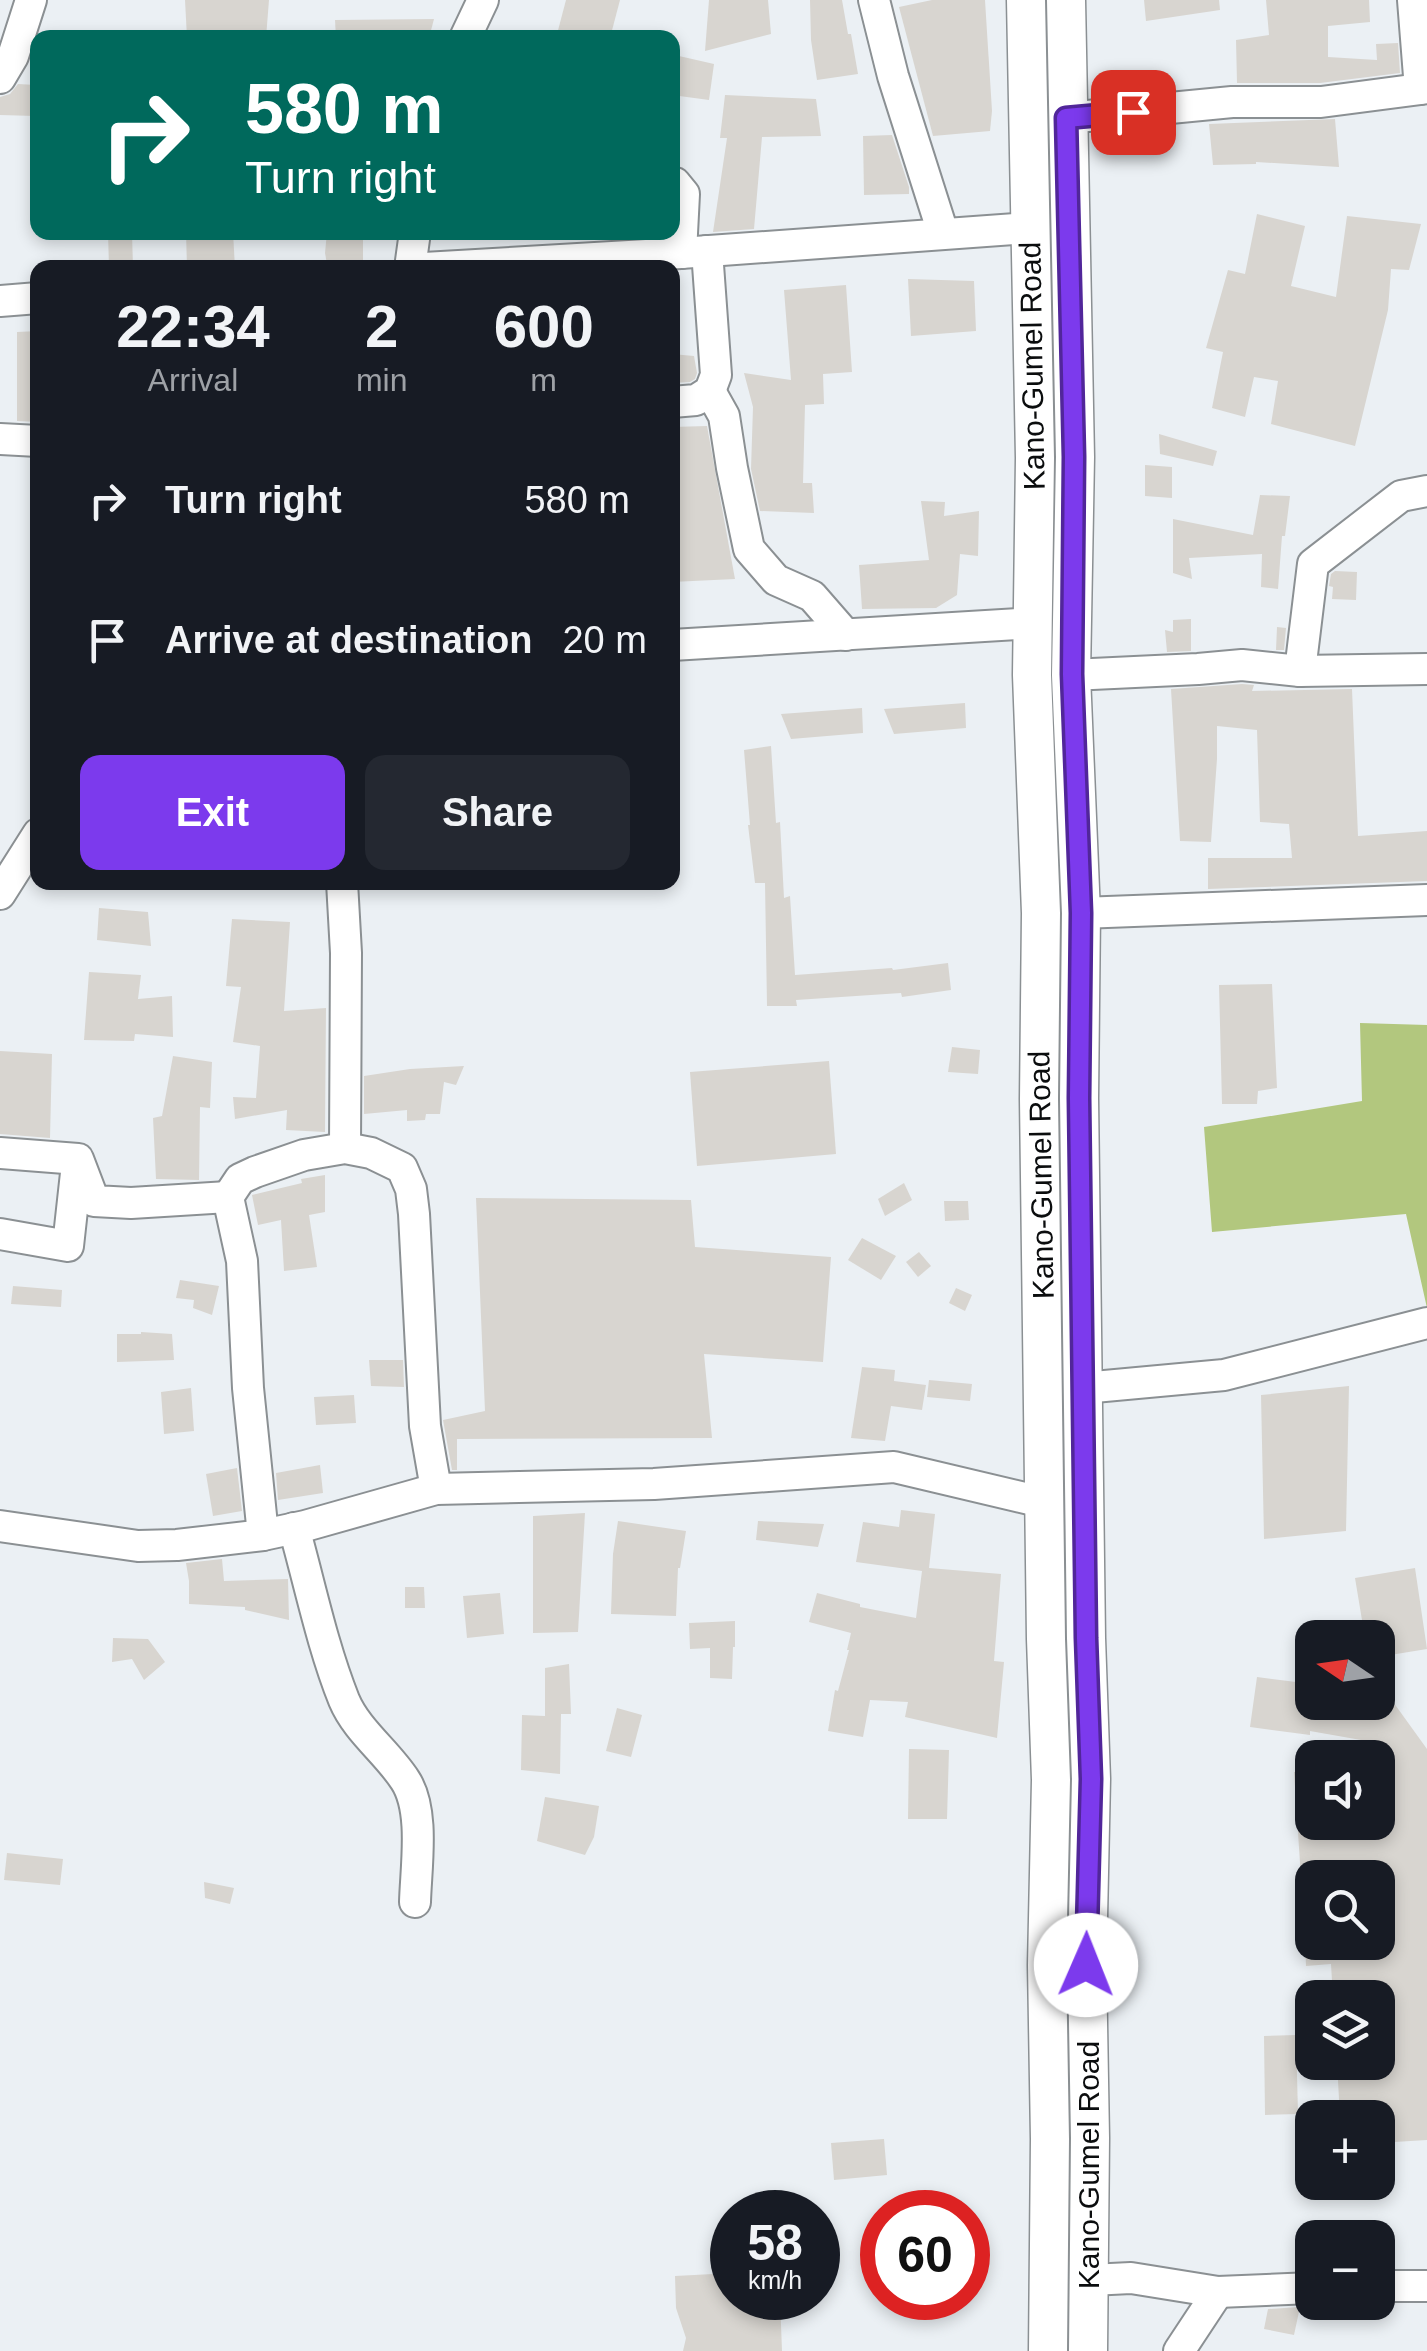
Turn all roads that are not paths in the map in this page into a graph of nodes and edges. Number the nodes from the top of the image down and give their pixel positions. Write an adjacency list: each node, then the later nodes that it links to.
1 (31, 0): 8 (street)
2 (484, 0): 7 (street)
3 (874, 0): 13 (street)
4 (1026, 0): 12 (main road, Kano-Gumel Road)
5 (1066, 0): 10 (main road, Kano-Gumel Road)
6 (1413, 0): 9 (street)
7 (470, 30)
8 (0, 78)
9 (1424, 88): 10 (street)
10 (1066, 118): 28 (main road, Kano-Gumel Road)
11 (680, 190): 14 (street)
12 (1029, 228): 13 (street); 23 (main road, Kano-Gumel Road)
13 (943, 232): 14 (street)
14 (694, 252): 15 (street); 18 (street)
15 (592, 260)
16 (30, 299): 17 (street)
17 (0, 302)
18 (710, 392): 19 (street); 24 (street)
19 (680, 401)
20 (0, 439): 21 (street)
21 (30, 441)
22 (1427, 491): 27 (street)
23 (1034, 623): 24 (street); 42 (main road, Kano-Gumel Road)
24 (846, 635): 25 (street)
25 (680, 645)
26 (1427, 669): 27 (street)
27 (1300, 671): 28 (street)
28 (1072, 674): 33 (main road, Kano-Gumel Road)
29 (30, 847): 31 (street)
30 (342, 890): 34 (street)
31 (0, 894)
32 (1427, 900): 33 (street)
33 (1081, 913): 40 (main road, Kano-Gumel Road)
34 (345, 1148): 37 (street); 41 (street)
35 (0, 1153): 36 (street)
36 (78, 1160): 37 (street); 38 (street)
37 (228, 1197): 45 (street)
38 (0, 1234)
39 (1427, 1324): 40 (street)
40 (1084, 1388): 47 (main road, Kano-Gumel Road)
41 (436, 1488): 42 (street); 44 (street)
42 (1046, 1503): 48 (main road, Kano-Gumel Road)
43 (0, 1526): 45 (street)
44 (294, 1528): 45 (street); 46 (street)
45 (263, 1535)
46 (415, 1902)
47 (1090, 2138): 48 (main road); 49 (main road, Kano-Gumel Road)
48 (1050, 2139): 54 (main road, Kano-Gumel Road)
49 (1090, 2280): 53 (street); 55 (main road, Kano-Gumel Road)
50 (1395, 2286): 51 (street)
51 (1427, 2286)
52 (1295, 2289): 53 (street)
53 (1218, 2292): 56 (street)
54 (1048, 2351)
55 (1088, 2351)
56 (1179, 2351)

